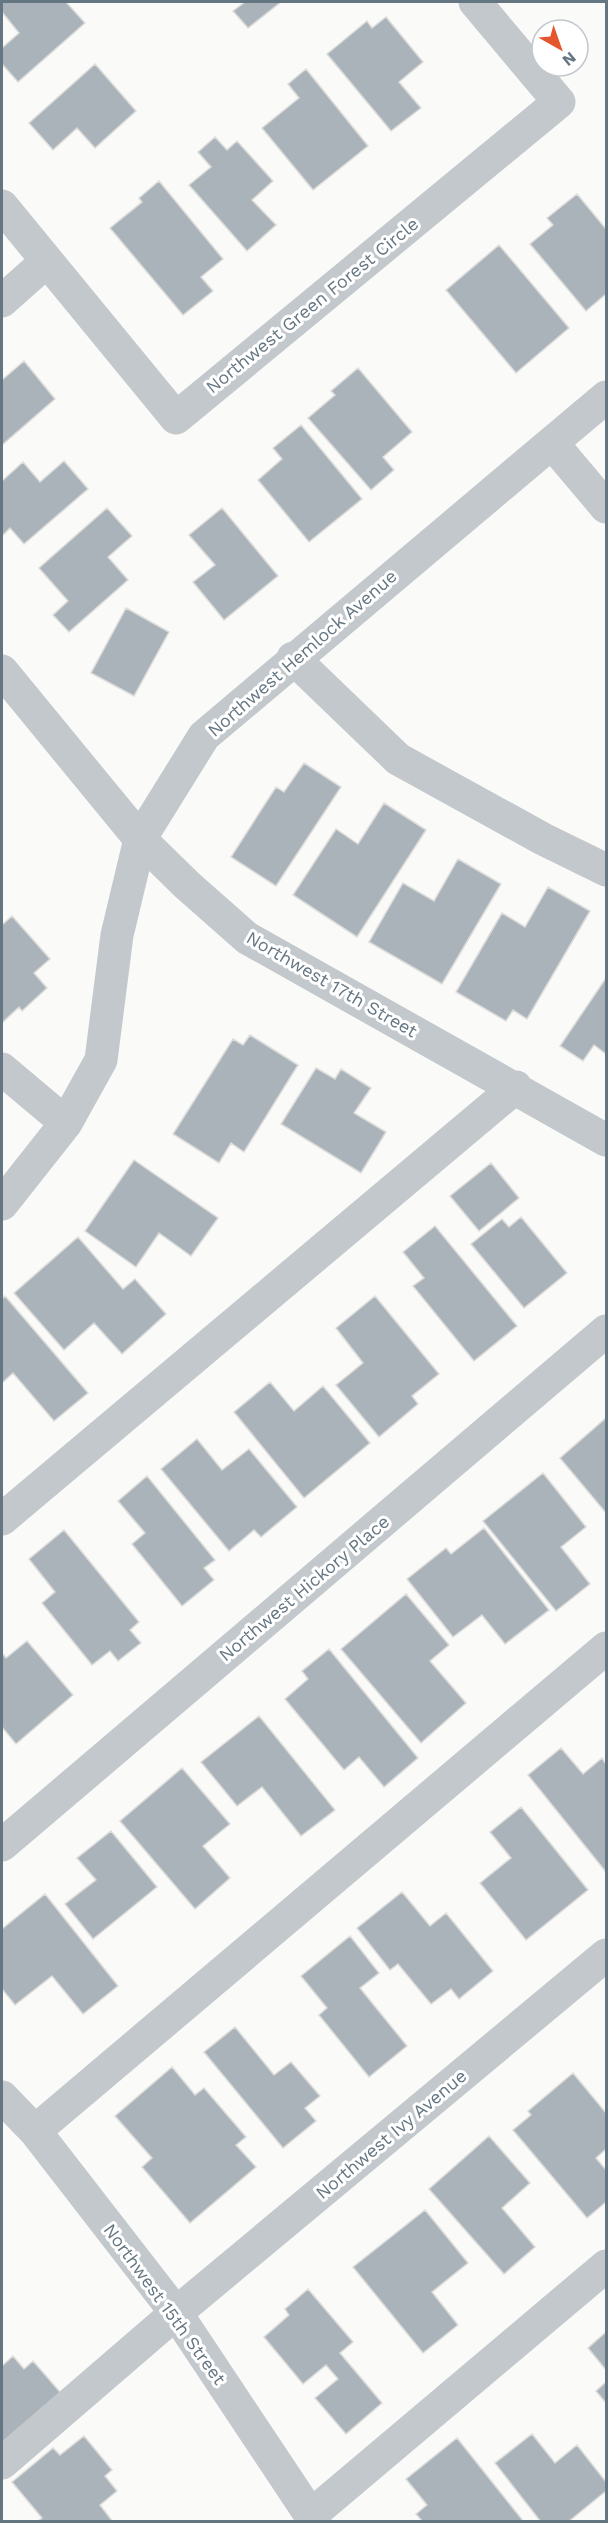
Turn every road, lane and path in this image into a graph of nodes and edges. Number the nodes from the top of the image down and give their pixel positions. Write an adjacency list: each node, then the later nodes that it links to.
1 (475, 2): 3 (street, Northwest Green Forest Circle)
2 (2, 206): 3 (street, Northwest Green Forest Circle)
3 (47, 261): 4 (street)
4 (2, 301)
5 (606, 398): 6 (street, Northwest Hemlock Avenue)
6 (552, 443): 7 (street); 8 (street, Northwest Hemlock Avenue)
7 (606, 507)
8 (293, 658): 10 (street, Northwest Hemlock Avenue); 11 (street)
9 (2, 671): 10 (street, Northwest 17th Street)
10 (140, 839): 13 (street, Northwest 17th Street); 14 (street, Northwest Hemlock Avenue)
11 (606, 870)
12 (2, 1070): 14 (street)
13 (516, 1087): 15 (street, Northwest 17th Street); 18 (street)
14 (66, 1123): 16 (street, Northwest Hemlock Avenue)
15 (606, 1140)
16 (2, 1204)
17 (606, 1331): 20 (street, Northwest Hickory Place)
18 (2, 1519)
19 (606, 1648): 23 (street)
20 (2, 1845)
21 (606, 1955): 25 (street, Northwest Ivy Avenue)
22 (2, 2097): 23 (street, Northwest 15th Street)
23 (35, 2131): 25 (street, Northwest 15th Street)
24 (606, 2266): 27 (street)
25 (177, 2313): 26 (street, Northwest Ivy Avenue); 27 (street, Northwest 15th Street)
26 (2, 2463)
27 (313, 2518)

